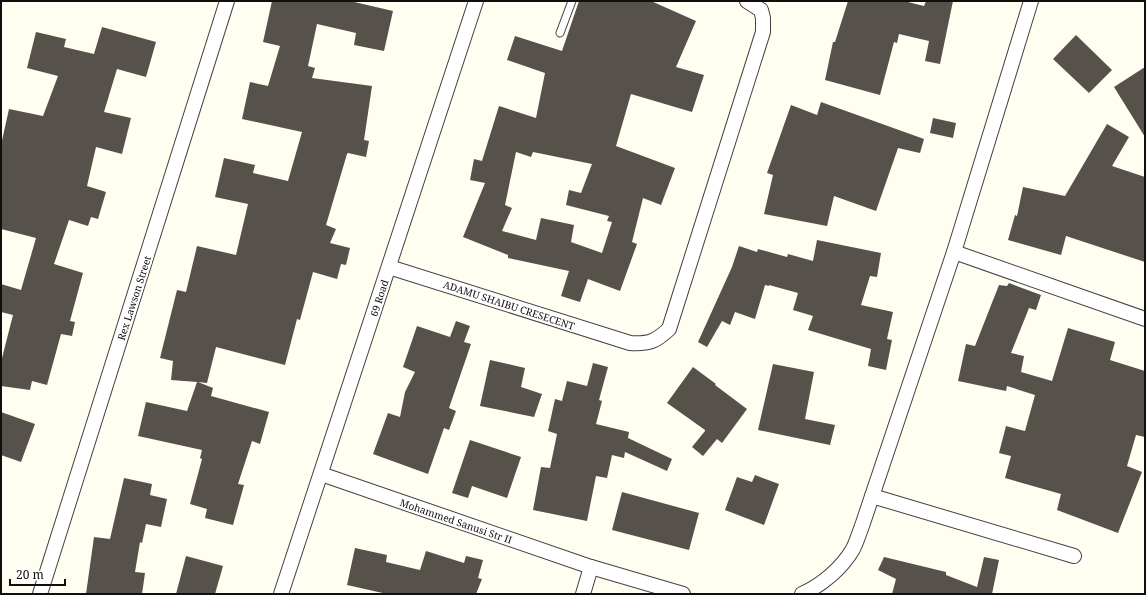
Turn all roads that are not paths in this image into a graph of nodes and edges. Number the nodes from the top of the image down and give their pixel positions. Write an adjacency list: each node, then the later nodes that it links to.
1 (227, 1): 14 (street, Rex Lawson Street)
2 (476, 1): 8 (street, 69 Road)
3 (572, 1): 6 (lane)
4 (746, 1): 8 (street, ADAMU SHAIBU CRESECENT)
5 (1030, 1): 7 (street)
6 (560, 33)
7 (954, 252): 9 (street); 11 (street)
8 (389, 267): 10 (street, 69 Road)
9 (1145, 319)
10 (322, 474): 13 (street, Mohammed Sanusi Str II); 15 (street, 69 Road)
11 (872, 496): 12 (street); 18 (street)
12 (1074, 556)
13 (591, 567): 16 (street); 17 (street, Mohammed Sanusi Str II)
14 (40, 594)
15 (282, 594)
16 (583, 594)
17 (683, 594)
18 (802, 594)

